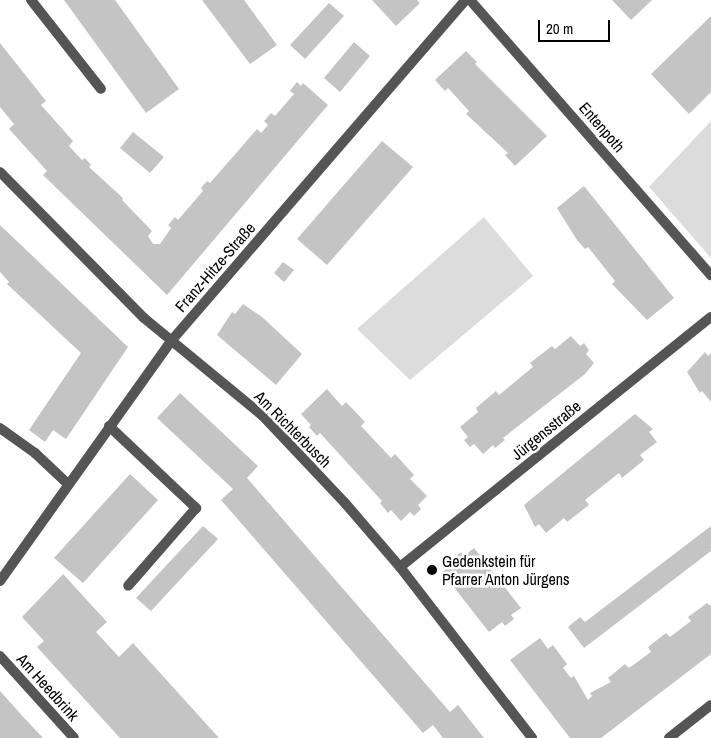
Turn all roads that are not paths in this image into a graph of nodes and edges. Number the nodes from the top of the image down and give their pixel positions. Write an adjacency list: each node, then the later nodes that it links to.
1 (31, 0): 4 (street)
2 (465, 0): 8 (street, Franz-Hitze-Straße)
3 (470, 0): 6 (street, Entenpoth)
4 (100, 89)
5 (0, 172): 8 (street, Am Richterbusch)
6 (711, 275)
7 (711, 317): 13 (street, Jürgensstraße)
8 (172, 340): 9 (street, Franz-Hitze-Straße); 13 (street, Am Richterbusch)
9 (109, 426): 11 (street, Franz-Hitze-Straße); 15 (street)
10 (0, 428): 11 (street)
11 (68, 484): 12 (street, Franz-Hitze-Straße)
12 (4, 567): 14 (street, Franz-Hitze-Straße)
13 (400, 567): 19 (street, Am Richterbusch)
14 (0, 581)
15 (128, 586)
16 (0, 656): 18 (street, Am Heedbrink)
17 (711, 706): 20 (street)
18 (74, 738)
19 (532, 738)
20 (669, 738)

